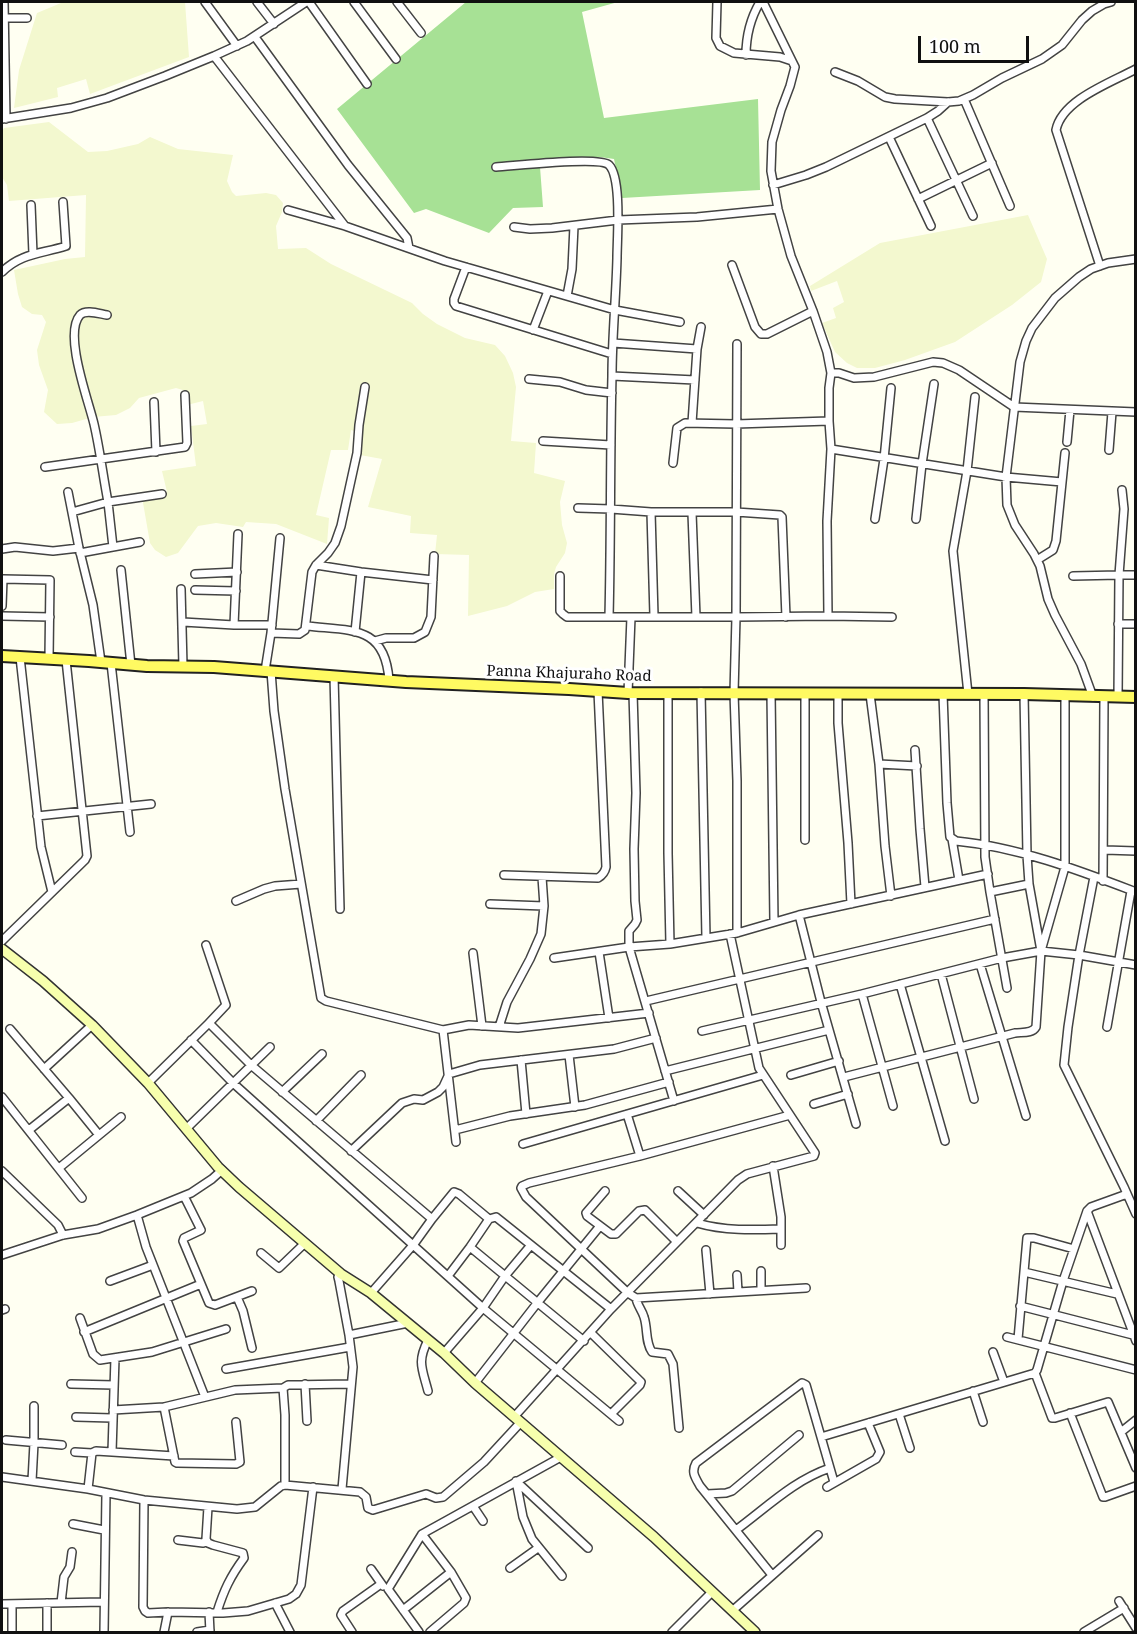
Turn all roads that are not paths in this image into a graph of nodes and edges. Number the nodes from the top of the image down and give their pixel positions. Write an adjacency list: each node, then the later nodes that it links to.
1 (4, 2): 10 (street)
2 (205, 2): 15 (street)
3 (257, 2): 12 (street)
4 (307, 2): 12 (street); 23 (street)
5 (354, 2): 18 (street)
6 (397, 2): 13 (street)
7 (717, 2): 16 (street)
8 (762, 2): 16 (street); 19 (street)
9 (1111, 2): 24 (street)
10 (3, 18): 11 (street); 22 (street)
11 (27, 18)
12 (274, 24): 14 (street)
13 (421, 33)
14 (255, 37): 15 (street); 45 (street)
15 (237, 46): 17 (street)
16 (746, 55): 19 (street)
17 (214, 56): 27 (street); 41 (street)
18 (396, 59)
19 (792, 61): 32 (street)
20 (1136, 69): 49 (street)
21 (835, 72): 25 (street)
22 (3, 78): 27 (street)
23 (368, 84)
24 (964, 99): 25 (street); 29 (street)
25 (948, 102): 26 (street)
26 (927, 118): 28 (street); 31 (street)
27 (4, 119)
28 (890, 136): 32 (street); 33 (street)
29 (992, 163): 31 (street); 36 (street)
30 (496, 167): 40 (street)
31 (957, 180): 33 (street); 39 (street)
32 (773, 184): 37 (street)
33 (918, 199): 43 (street)
34 (63, 202): 46 (street)
35 (31, 205): 46 (street)
36 (1010, 206)
37 (778, 209): 40 (street); 55 (street)
38 (288, 210): 41 (street)
39 (973, 216)
40 (618, 220): 42 (street); 54 (street)
41 (345, 226): 45 (street)
42 (574, 226): 44 (street); 53 (street)
43 (931, 226)
44 (514, 227)
45 (409, 248): 50 (street)
46 (33, 254): 51 (street)
47 (1136, 259): 49 (street)
48 (732, 265): 55 (street)
49 (1100, 266): 75 (street)
50 (466, 267): 52 (street); 59 (street)
51 (2, 272)
52 (548, 291): 53 (street); 59 (street)
53 (567, 296): 54 (street)
54 (615, 310): 57 (street); 60 (street)
55 (813, 311): 64 (street)
56 (107, 315): 90 (street)
57 (680, 322)
58 (701, 327): 62 (street)
59 (533, 330): 63 (street)
60 (613, 343): 62 (street); 63 (street)
61 (736, 344): 81 (street)
62 (697, 349): 67 (street)
63 (612, 354): 65 (street)
64 (831, 373): 75 (street); 79 (street)
65 (612, 376): 67 (street); 71 (street)
66 (529, 378): 71 (street)
67 (695, 380): 80 (street)
68 (934, 384): 92 (street)
69 (365, 387): 117 (street)
70 (891, 388): 89 (street)
71 (612, 393): 84 (street)
72 (185, 395): 87 (street)
73 (975, 397): 94 (street)
74 (154, 402): 87 (street)
75 (1014, 407): 76 (street); 95 (street)
76 (1070, 410): 77 (street); 83 (street)
77 (1112, 411): 78 (street); 86 (street)
78 (1136, 412)
79 (829, 421): 81 (street); 85 (street)
80 (692, 423): 81 (street); 91 (street)
81 (736, 424): 105 (street)
82 (543, 441): 84 (street)
83 (1067, 442)
84 (612, 445): 102 (street)
85 (831, 449): 89 (street); 134 (street)
86 (1108, 450)
87 (156, 452): 90 (street)
88 (1065, 453): 96 (street)
89 (884, 459): 92 (street); 107 (street)
90 (100, 460): 93 (street); 100 (street)
91 (674, 463)
92 (922, 464): 94 (street); 108 (street)
93 (45, 467)
94 (967, 471): 95 (street); 169 (street)
95 (1006, 477): 96 (street); 116 (street)
96 (1062, 482): 116 (street)
97 (1122, 490): 123 (street)
98 (68, 492): 103 (street)
99 (162, 494): 100 (street)
100 (108, 502): 103 (street); 112 (street)
101 (578, 508): 102 (street)
102 (611, 509): 104 (street); 136 (street)
103 (72, 512): 114 (street)
104 (651, 512): 106 (street); 132 (street)
105 (736, 512): 106 (street); 138 (street); 139 (street)
106 (692, 513): 133 (street)
107 (875, 519)
108 (916, 519)
109 (238, 534): 119 (street)
110 (280, 538): 146 (street)
111 (140, 542): 112 (street)
112 (113, 547): 114 (street)
113 (2, 549): 114 (street)
114 (79, 550): 153 (street)
115 (434, 556): 126 (street)
116 (1037, 560): 173 (street)
117 (316, 565): 120 (street); 145 (street)
118 (122, 570): 154 (street)
119 (237, 572): 121 (street); 129 (street)
120 (361, 572): 126 (street); 147 (street)
121 (195, 574)
122 (1136, 574): 123 (street)
123 (1119, 575): 125 (street); 142 (street)
124 (560, 576): 136 (street)
125 (1073, 576)
126 (433, 580): 148 (street)
127 (181, 589): 141 (street)
128 (195, 590): 129 (street)
129 (236, 591): 144 (street)
130 (2, 606): 135 (street)
131 (2, 616): 135 (street)
132 (654, 616): 133 (street); 137 (street)
133 (696, 616): 138 (street)
134 (828, 616): 139 (street); 140 (street)
135 (50, 617): 151 (street)
136 (609, 617): 137 (street)
137 (631, 617): 161 (street)
138 (736, 617): 139 (street); 163 (street)
139 (786, 617)
140 (892, 617)
141 (183, 622): 144 (street); 155 (street)
142 (1118, 624): 143 (street); 174 (street)
143 (1136, 624)
144 (234, 625): 146 (street)
145 (307, 626): 146 (street); 147 (street)
146 (271, 629): 156 (street)
147 (356, 632): 148 (street)
148 (375, 641): 158 (street)
149 (2, 656): 150 (main road, Panna Khajuraho Road)
150 (21, 657): 151 (main road, Panna Khajuraho Road); 182 (street)
151 (49, 658): 152 (main road, Panna Khajuraho Road)
152 (66, 660): 153 (main road, Panna Khajuraho Road); 181 (street)
153 (106, 663): 154 (main road, Panna Khajuraho Road); 180 (street)
154 (131, 665): 155 (main road, Panna Khajuraho Road)
155 (183, 666): 156 (main road, Panna Khajuraho Road)
156 (268, 671): 157 (main road, Panna Khajuraho Road); 197 (street)
157 (334, 676): 158 (main road, Panna Khajuraho Road); 208 (street)
158 (389, 680): 159 (main road, Panna Khajuraho Road)
159 (598, 691): 161 (main road, Panna Khajuraho Road); 193 (street)
160 (701, 692): 162 (main road, Panna Khajuraho Road); 163 (main road, Panna Khajuraho Road); 213 (street)
161 (631, 693): 162 (main road, Panna Khajuraho Road); 217 (street)
162 (668, 693): 215 (street)
163 (734, 693): 164 (main road, Panna Khajuraho Road); 212 (street)
164 (771, 693): 165 (main road, Panna Khajuraho Road); 211 (street)
165 (805, 693): 166 (main road, Panna Khajuraho Road); 185 (street)
166 (838, 693): 167 (main road, Panna Khajuraho Road); 206 (street)
167 (870, 693): 168 (main road, Panna Khajuraho Road); 177 (street)
168 (943, 694): 169 (main road, Panna Khajuraho Road); 184 (street)
169 (968, 694): 170 (main road, Panna Khajuraho Road)
170 (984, 694): 171 (main road, Panna Khajuraho Road); 186 (street)
171 (1024, 694): 172 (main road, Panna Khajuraho Road); 189 (street)
172 (1065, 695): 173 (main road, Panna Khajuraho Road); 190 (street)
173 (1099, 697): 174 (main road, Panna Khajuraho Road); 187 (street)
174 (1118, 697): 175 (main road, Panna Khajuraho Road)
175 (1136, 697)
176 (915, 750): 178 (street)
177 (879, 764): 178 (street); 203 (street)
178 (916, 766): 199 (street)
179 (152, 804): 180 (street)
180 (127, 807): 181 (street); 183 (street)
181 (82, 812): 182 (street); 200 (street)
182 (37, 816): 200 (street)
183 (130, 832)
184 (952, 839): 186 (street); 195 (street)
185 (805, 840)
186 (986, 844): 189 (street); 191 (street)
187 (1104, 850): 188 (street); 196 (street)
188 (1136, 851)
189 (1027, 855): 190 (street); 198 (street)
190 (1065, 867): 194 (street); 219 (street)
191 (988, 874): 195 (street); 201 (street)
192 (504, 875): 193 (street)
193 (542, 877): 207 (street)
194 (1094, 877): 196 (street); 222 (street)
195 (959, 880): 199 (street)
196 (1103, 880): 202 (street)
197 (301, 884): 204 (street); 245 (street)
198 (1029, 884): 201 (street); 219 (street)
199 (925, 887): 203 (street)
200 (52, 892): 214 (street)
201 (990, 892): 210 (street)
202 (1133, 892): 225 (street)
203 (891, 896): 206 (street)
204 (236, 901)
205 (490, 904): 207 (street)
206 (852, 904): 209 (street)
207 (544, 906): 242 (street)
208 (340, 909)
209 (799, 915): 211 (street); 226 (street)
210 (995, 919): 224 (street); 226 (street)
211 (774, 922): 212 (street)
212 (733, 933): 213 (street); 230 (street)
213 (706, 938): 215 (street)
214 (2, 941)
215 (670, 944): 217 (street)
216 (206, 945): 239 (street)
217 (629, 947): 220 (street); 234 (street)
218 (2, 949): 240 (main road)
219 (1041, 951): 222 (street); 224 (street); 248 (street)
220 (600, 952): 223 (street); 237 (street)
221 (473, 953): 241 (street)
222 (1079, 955): 225 (street); 302 (street)
223 (554, 958)
224 (1002, 958): 227 (street); 232 (street)
225 (1118, 961): 228 (street); 243 (street)
226 (811, 962): 230 (street); 235 (street)
227 (980, 964): 229 (street); 248 (street)
228 (1136, 965)
229 (941, 974): 231 (street); 253 (street)
230 (740, 979): 234 (street); 238 (street)
231 (900, 984): 233 (street); 256 (street)
232 (1007, 988)
233 (862, 994): 235 (street); 260 (street)
234 (646, 1001): 236 (street)
235 (821, 1002): 238 (street); 246 (street)
236 (649, 1013): 237 (street); 249 (street)
237 (609, 1018): 242 (street)
238 (748, 1019): 247 (street); 252 (street)
239 (209, 1023): 250 (street); 259 (street)
240 (93, 1025): 261 (street); 269 (main road)
241 (482, 1026): 242 (street); 245 (street)
242 (500, 1027)
243 (1107, 1027)
244 (10, 1029): 261 (street)
245 (443, 1030): 263 (street)
246 (830, 1030): 252 (street); 258 (street)
247 (702, 1031)
248 (1001, 1036): 253 (street); 283 (street)
249 (656, 1038): 255 (street); 262 (street)
250 (191, 1040): 269 (street); 270 (street)
251 (270, 1047): 259 (street)
252 (755, 1048): 262 (street); 265 (street)
253 (960, 1048): 256 (street); 274 (street)
254 (322, 1054): 271 (street)
255 (569, 1055): 257 (street); 279 (street)
256 (921, 1057): 260 (street); 291 (street)
257 (521, 1060): 263 (street); 280 (street)
258 (839, 1062): 266 (street); 267 (street)
259 (251, 1065): 270 (street); 271 (street)
260 (882, 1067): 267 (street); 278 (street)
261 (44, 1069): 273 (street)
262 (665, 1071): 268 (street)
263 (449, 1074): 289 (street); 294 (street)
264 (361, 1075): 285 (street)
265 (763, 1075): 276 (street); 282 (street)
266 (790, 1075)
267 (844, 1077): 272 (street)
268 (669, 1082): 276 (street); 279 (street)
269 (148, 1083): 287 (main road)
270 (233, 1083): 287 (street); 317 (street)
271 (282, 1092): 285 (street)
272 (848, 1094): 277 (street); 286 (street)
273 (69, 1098): 288 (street); 290 (street)
274 (974, 1099)
275 (3, 1101): 288 (street)
276 (674, 1101): 281 (street)
277 (814, 1104)
278 (893, 1106)
279 (575, 1107): 280 (street)
280 (526, 1114): 289 (street)
281 (627, 1114): 293 (street); 295 (street)
282 (790, 1115): 295 (street); 296 (street)
283 (1026, 1116)
284 (121, 1117): 290 (street)
285 (316, 1121): 294 (street)
286 (856, 1124)
287 (186, 1129): 298 (main road)
288 (29, 1130): 297 (street)
289 (455, 1130): 292 (street)
290 (99, 1136): 297 (street)
291 (945, 1141)
292 (456, 1143)
293 (523, 1144)
294 (351, 1150): 309 (street)
295 (640, 1156): 321 (street)
296 (773, 1166): 308 (street); 313 (street)
297 (59, 1168): 304 (street)
298 (222, 1170): 303 (street); 316 (main road)
299 (2, 1171): 314 (street)
300 (605, 1191): 312 (street)
301 (678, 1191): 308 (street)
302 (1127, 1194): 305 (street); 306 (street)
303 (184, 1196): 307 (street); 336 (street)
304 (82, 1198)
305 (1087, 1211): 322 (street); 344 (street)
306 (1136, 1214)
307 (137, 1215): 314 (street); 326 (street)
308 (704, 1215): 311 (street)
309 (432, 1219): 310 (street); 317 (street)
310 (489, 1219): 318 (street); 320 (street)
311 (697, 1223): 313 (street); 315 (street)
312 (600, 1226): 315 (street); 321 (street)
313 (781, 1228): 319 (street)
314 (63, 1235): 324 (street)
315 (677, 1242): 342 (street)
316 (305, 1243): 325 (street); 330 (main road)
317 (414, 1244): 332 (street); 341 (street)
318 (531, 1245): 327 (street); 333 (street)
319 (781, 1245)
320 (470, 1247): 332 (street); 333 (street)
321 (581, 1248): 327 (street); 342 (street)
322 (1074, 1249): 329 (street); 335 (street)
323 (706, 1250): 343 (street)
324 (2, 1253)
325 (261, 1253)
326 (153, 1265): 334 (street); 347 (street)
327 (563, 1270): 348 (street); 351 (street)
328 (761, 1271): 338 (street)
329 (1024, 1272): 335 (street); 349 (street)
330 (341, 1274): 341 (main road); 359 (street)
331 (737, 1275): 340 (street)
332 (448, 1276): 350 (street)
333 (505, 1276): 348 (street); 350 (street)
334 (110, 1281)
335 (1063, 1281): 344 (street); 352 (street)
336 (201, 1284): 345 (street); 347 (street)
337 (806, 1288): 338 (street)
338 (761, 1290): 340 (street)
339 (252, 1291): 345 (street)
340 (738, 1292): 343 (street)
341 (371, 1293): 354 (main road)
342 (628, 1293): 346 (street); 351 (street)
343 (710, 1294): 346 (street)
344 (1117, 1294): 361 (street)
345 (237, 1297): 368 (street)
346 (636, 1298): 400 (street)
347 (166, 1299): 356 (street); 365 (street)
348 (537, 1302): 358 (street); 364 (street)
349 (1020, 1306): 352 (street); 362 (street)
350 (483, 1308): 358 (street); 370 (street)
351 (611, 1309): 357 (street)
352 (1053, 1315): 361 (street); 366 (street)
353 (80, 1318): 356 (street)
354 (408, 1323): 359 (street); 363 (main road)
355 (226, 1329): 365 (street)
356 (84, 1332): 371 (street)
357 (591, 1333): 364 (street); 390 (street)
358 (513, 1334): 373 (street); 378 (street)
359 (349, 1335): 367 (street)
360 (1007, 1337): 362 (street)
361 (1134, 1338)
362 (1018, 1339): 366 (street)
363 (428, 1340): 370 (main road); 383 (street)
364 (584, 1341): 373 (street)
365 (184, 1342): 371 (street); 385 (street)
366 (1045, 1346): 374 (street); 375 (street)
367 (350, 1347): 372 (street); 380 (street)
368 (252, 1348)
369 (993, 1352): 376 (street)
370 (444, 1353): 378 (main road)
371 (115, 1358): 381 (street)
372 (226, 1369)
373 (556, 1369): 390 (street); 393 (street)
374 (1136, 1370)
375 (1035, 1372): 376 (street); 388 (street)
376 (1004, 1382): 384 (street)
377 (71, 1383): 381 (street)
378 (476, 1383): 393 (main road)
379 (305, 1384): 380 (street); 382 (street); 395 (street)
380 (351, 1384): 424 (street)
381 (114, 1385): 389 (street)
382 (282, 1388): 385 (street); 419 (street)
383 (428, 1391)
384 (973, 1392): 391 (street); 398 (street)
385 (206, 1397): 387 (street)
386 (34, 1406): 405 (street)
387 (164, 1407): 389 (street); 411 (street)
388 (1070, 1413): 401 (street); 420 (street)
389 (112, 1414): 392 (street); 409 (street)
390 (610, 1414): 396 (street)
391 (899, 1414): 399 (street); 407 (street)
392 (76, 1417)
393 (518, 1419): 412 (main road); 424 (street)
394 (1136, 1420): 401 (street)
395 (307, 1421)
396 (619, 1421)
397 (236, 1422): 411 (street)
398 (983, 1422)
399 (868, 1424): 403 (street); 418 (street)
400 (679, 1428)
401 (1121, 1432): 414 (street)
402 (799, 1435): 426 (street)
403 (821, 1437): 413 (street); 426 (street)
404 (6, 1440): 405 (street)
405 (34, 1443): 406 (street); 416 (street)
406 (62, 1445)
407 (910, 1448)
408 (75, 1452): 410 (street)
409 (112, 1452): 410 (street); 411 (street)
410 (92, 1453): 423 (street)
411 (174, 1456)
412 (561, 1457): 417 (street); 448 (main road)
413 (830, 1468): 418 (street); 433 (street)
414 (1136, 1468)
415 (2, 1477): 416 (street)
416 (32, 1481): 423 (street)
417 (516, 1481): 428 (street); 438 (street); 439 (street)
418 (834, 1482): 422 (street)
419 (285, 1485): 421 (street); 429 (street)
420 (1136, 1486)
421 (313, 1487): 424 (street); 453 (street)
422 (827, 1487)
423 (88, 1489): 425 (street)
424 (342, 1489)
425 (106, 1493): 427 (street); 432 (street)
426 (707, 1494): 433 (street)
427 (144, 1500): 429 (street); 459 (street)
428 (473, 1506): 430 (street); 434 (street)
429 (208, 1507): 437 (street)
430 (483, 1521)
431 (73, 1524): 432 (street)
432 (104, 1530): 451 (street)
433 (736, 1530): 444 (street)
434 (422, 1534): 443 (street); 447 (street)
435 (818, 1535): 444 (street)
436 (178, 1540): 437 (street)
437 (207, 1541): 461 (street)
438 (538, 1548): 441 (street); 445 (street)
439 (588, 1548)
440 (72, 1552): 450 (street)
441 (510, 1568)
442 (371, 1569): 446 (street)
443 (452, 1572): 457 (street); 473 (street)
444 (772, 1575): 458 (street)
445 (562, 1576)
446 (381, 1584): 447 (street); 471 (street)
447 (388, 1589): 457 (street)
448 (712, 1592): 458 (main road); 474 (street)
449 (1119, 1601): 456 (street)
450 (61, 1602): 451 (street); 452 (street)
451 (104, 1602): 467 (street)
452 (47, 1603): 455 (street); 466 (street)
453 (275, 1603): 461 (street); 470 (street)
454 (2, 1604): 455 (street)
455 (12, 1604): 465 (street)
456 (1124, 1608): 462 (street); 463 (street)
457 (403, 1610): 472 (street)
458 (732, 1611): 475 (main road)
459 (168, 1612): 460 (street); 468 (street)
460 (209, 1612): 461 (street); 464 (street)
461 (218, 1612)
462 (1136, 1628)
463 (1083, 1630)
464 (210, 1631): 469 (street)
465 (12, 1632)
466 (47, 1632)
467 (104, 1632)
468 (164, 1632)
469 (197, 1632)
470 (290, 1632)
471 (352, 1632)
472 (419, 1632)
473 (430, 1632)
474 (672, 1632)
475 (755, 1632)

